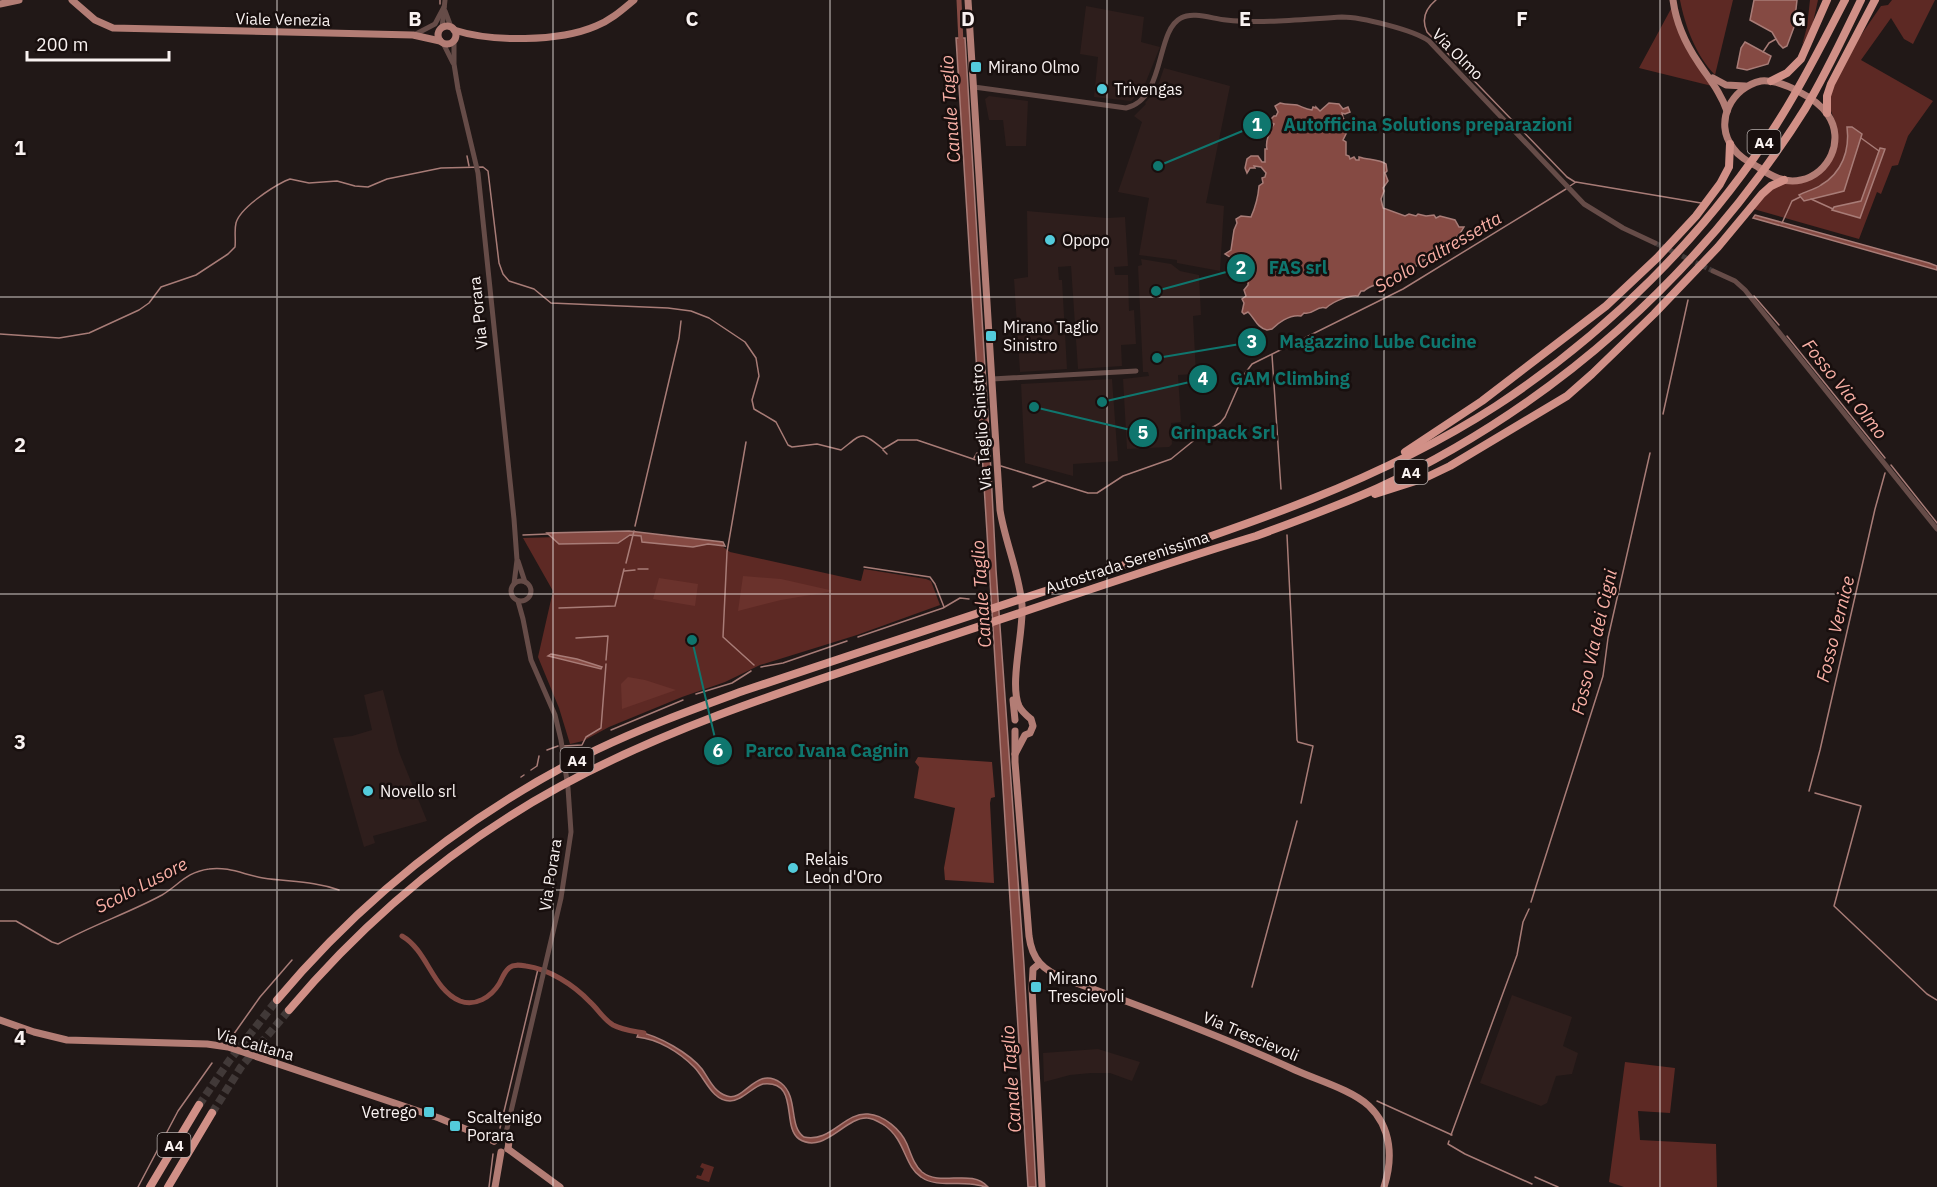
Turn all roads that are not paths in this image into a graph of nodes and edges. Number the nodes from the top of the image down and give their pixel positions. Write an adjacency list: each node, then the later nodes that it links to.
1 (19, 0): 12 (main road)
2 (72, 0): 13 (main road, Viale Venezia)
3 (79, 0): 13 (main road)
4 (634, 0): 17 (main road)
5 (968, 0): 24 (main road, Via Taglio Sinistro)
6 (1673, 0): 21 (main road)
7 (1827, 0): 22 (highway)
8 (1845, 0): 33 (highway, Autostrada Serenissima / A4)
9 (1861, 0): 35 (highway, Autostrada Serenissima / A4)
10 (1875, 0): 26 (highway)
11 (445, 3): 14 (street); 15 (street); 16 (street)
12 (0, 4)
13 (86, 12): 16 (main road, Viale Venezia)
14 (441, 28): 15 (main road); 16 (main road, Viale Venezia); 19 (main road)
15 (452, 28): 17 (main road); 18 (main road)
16 (413, 35): 19 (main road, Viale Venezia)
17 (477, 36): 18 (main road)
18 (454, 40): 19 (main road); 20 (street, Via Porara)
19 (442, 42): 20 (street, Via Porara)
20 (454, 64): 36 (street, Via Porara)
21 (1702, 69): 23 (main road); 25 (main road)
22 (1771, 81): 23 (main road); 26 (main road)
23 (1747, 86): 25 (main road)
24 (974, 87): 29 (street, Via Olmo); 32 (main road, Via Taglio Sinistro)
25 (1727, 111): 27 (main road)
26 (1827, 113): 28 (main road)
27 (1730, 144): 28 (main road); 33 (highway)
28 (1784, 180): 35 (highway)
29 (1655, 243)
30 (1713, 271): 34 (street)
31 (1136, 371): 32 (street)
32 (992, 379): 42 (main road, Via Taglio Sinistro)
33 (1323, 495): 49 (highway, Autostrada Serenissima / A4)
34 (1937, 529)
35 (1256, 536): 50 (highway, Autostrada Serenissima / A4)
36 (517, 560): 37 (street, Via Porara); 38 (street, Via Porara)
37 (525, 582): 38 (street); 39 (street, Via Porara)
38 (514, 584): 40 (street, Via Porara)
39 (526, 600): 40 (street); 41 (street, Via Porara)
40 (518, 601): 41 (street, Via Porara)
41 (524, 619): 54 (street, Via Porara)
42 (1017, 671): 43 (main road, Via Taglio Sinistro); 44 (main road, Via Taglio Sinistro)
43 (1025, 716): 44 (main road); 46 (main road)
44 (1015, 720): 45 (main road)
45 (1015, 731): 46 (main road); 47 (main road)
46 (1025, 735): 47 (main road)
47 (1015, 754): 48 (main road)
48 (1039, 964): 61 (main road); 62 (main road, Via Trescievoli)
49 (277, 999)
50 (289, 1010)
51 (0, 1020): 55 (main road, Via Caltana)
52 (199, 1105): 57 (highway, A4)
53 (212, 1113): 58 (highway, A4)
54 (505, 1137): 55 (main road); 56 (main road)
55 (494, 1141): 56 (main road)
56 (505, 1151): 59 (main road); 60 (main road)
57 (150, 1187)
58 (168, 1187)
59 (495, 1187)
60 (560, 1187)
61 (1042, 1187)
62 (1384, 1187)

